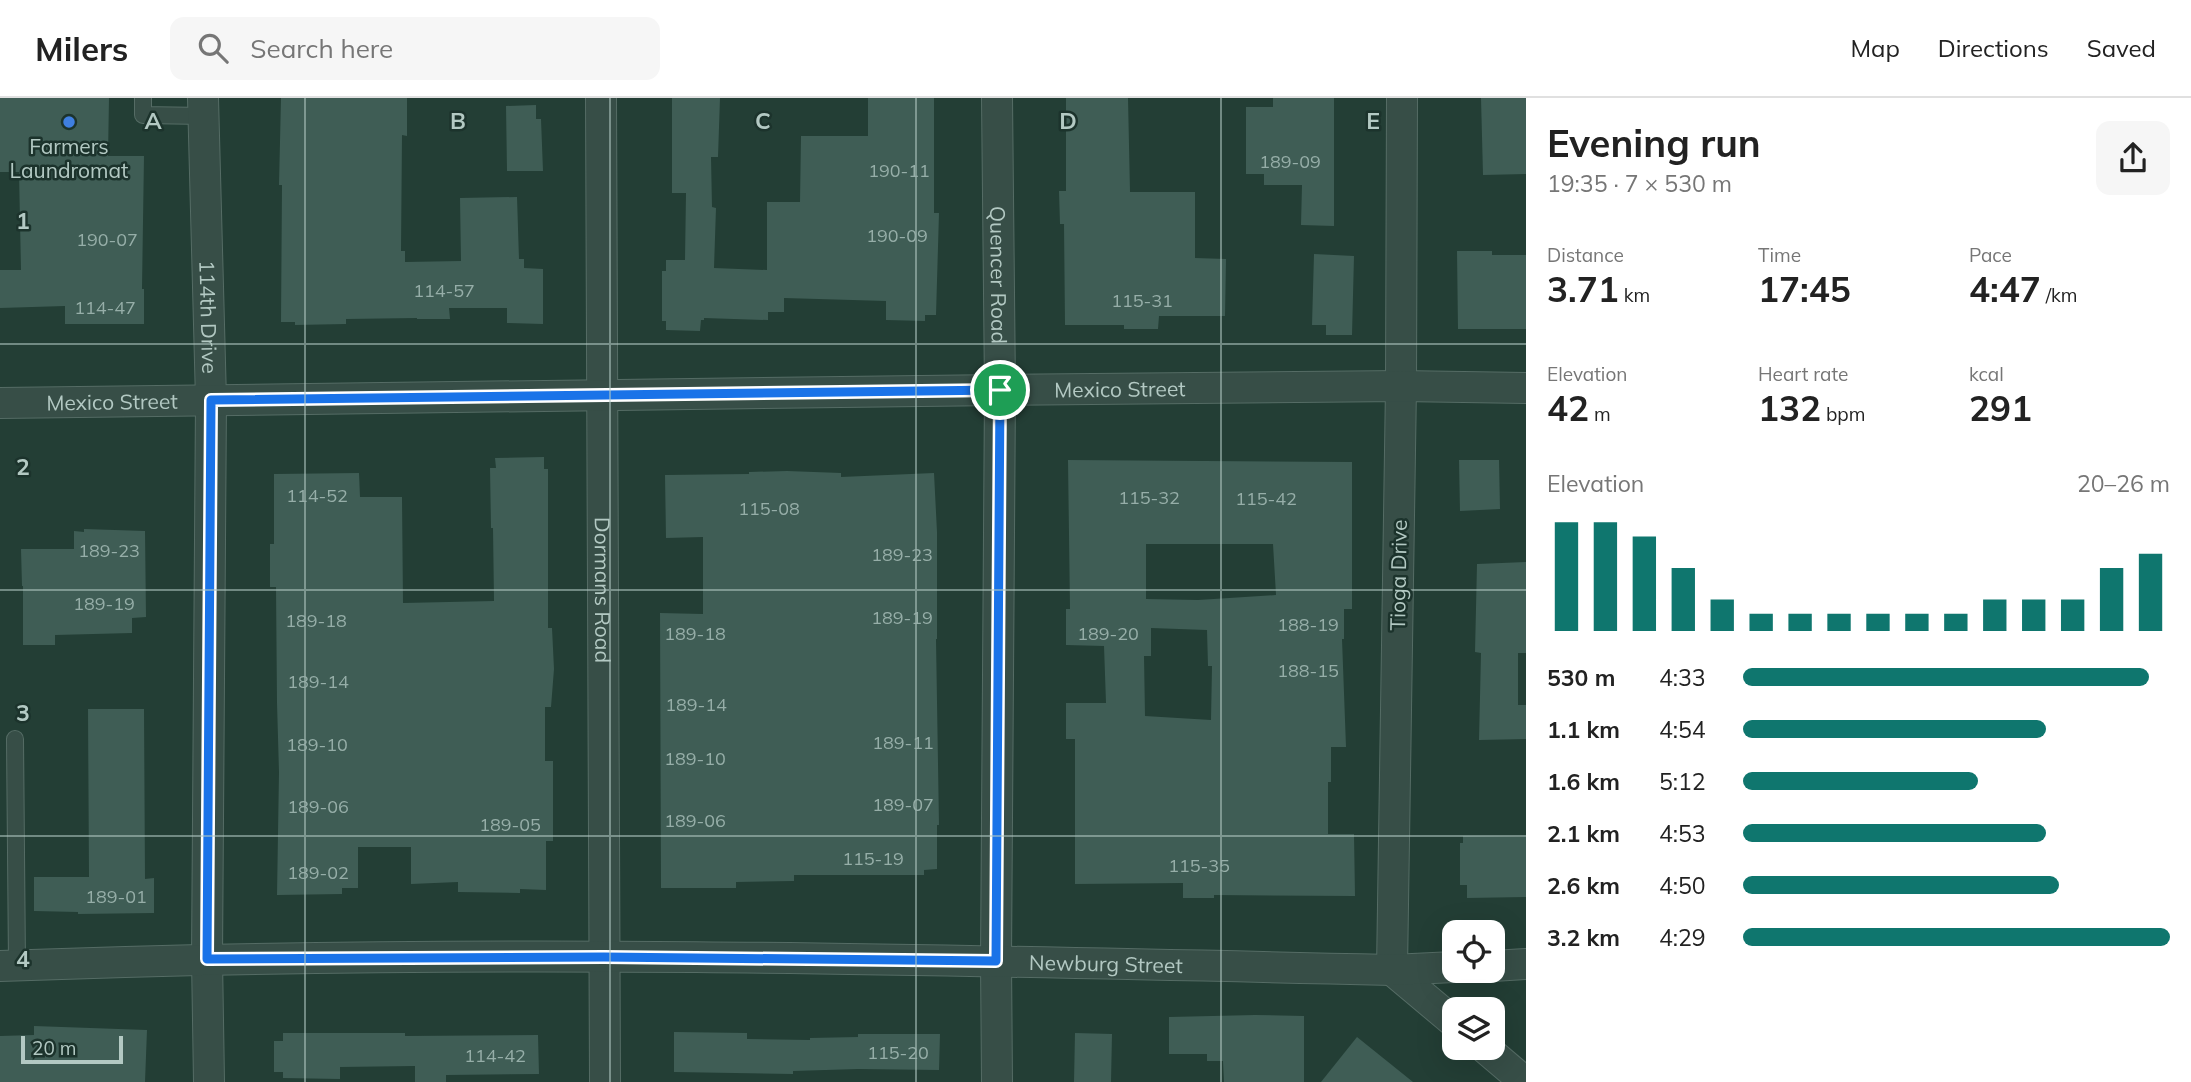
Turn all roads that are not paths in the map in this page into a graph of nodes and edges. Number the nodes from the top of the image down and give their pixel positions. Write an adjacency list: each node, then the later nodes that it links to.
1 (143, 98): 5 (lane)
2 (601, 98): 9 (street, Dormans Road)
3 (997, 98): 8 (street, Quencer Road)
4 (1402, 98): 6 (street, Tioga Drive)
5 (203, 107): 10 (street, 114th Drive)
6 (1401, 386): 7 (street, Mexico Street); 8 (street, Mexico Street); 20 (street, Tioga Drive)
7 (1526, 388)
8 (1000, 390): 9 (street, Mexico Street); 15 (street, Quencer Road)
9 (603, 396): 10 (street, Mexico Street); 13 (street, Dormans Road)
10 (211, 400): 11 (street, Mexico Street); 14 (street, 114th Drive)
11 (0, 403)
12 (15, 740): 18 (lane)
13 (604, 957): 14 (street, Newburg Street); 15 (street, Newburg Street); 24 (street, Dormans Road)
14 (207, 959): 18 (street, Newburg Street); 23 (street, 114th Drive)
15 (996, 961): 20 (street, Newburg Street); 25 (street, Quencer Road)
16 (1526, 964): 17 (street)
17 (1505, 965)
18 (8, 966)
19 (1442, 968): 20 (street, Newburg Street)
20 (1392, 970): 21 (street)
21 (1442, 1012)
22 (1499, 1060): 26 (street)
23 (209, 1082)
24 (605, 1082)
25 (998, 1082)
26 (1525, 1082)

